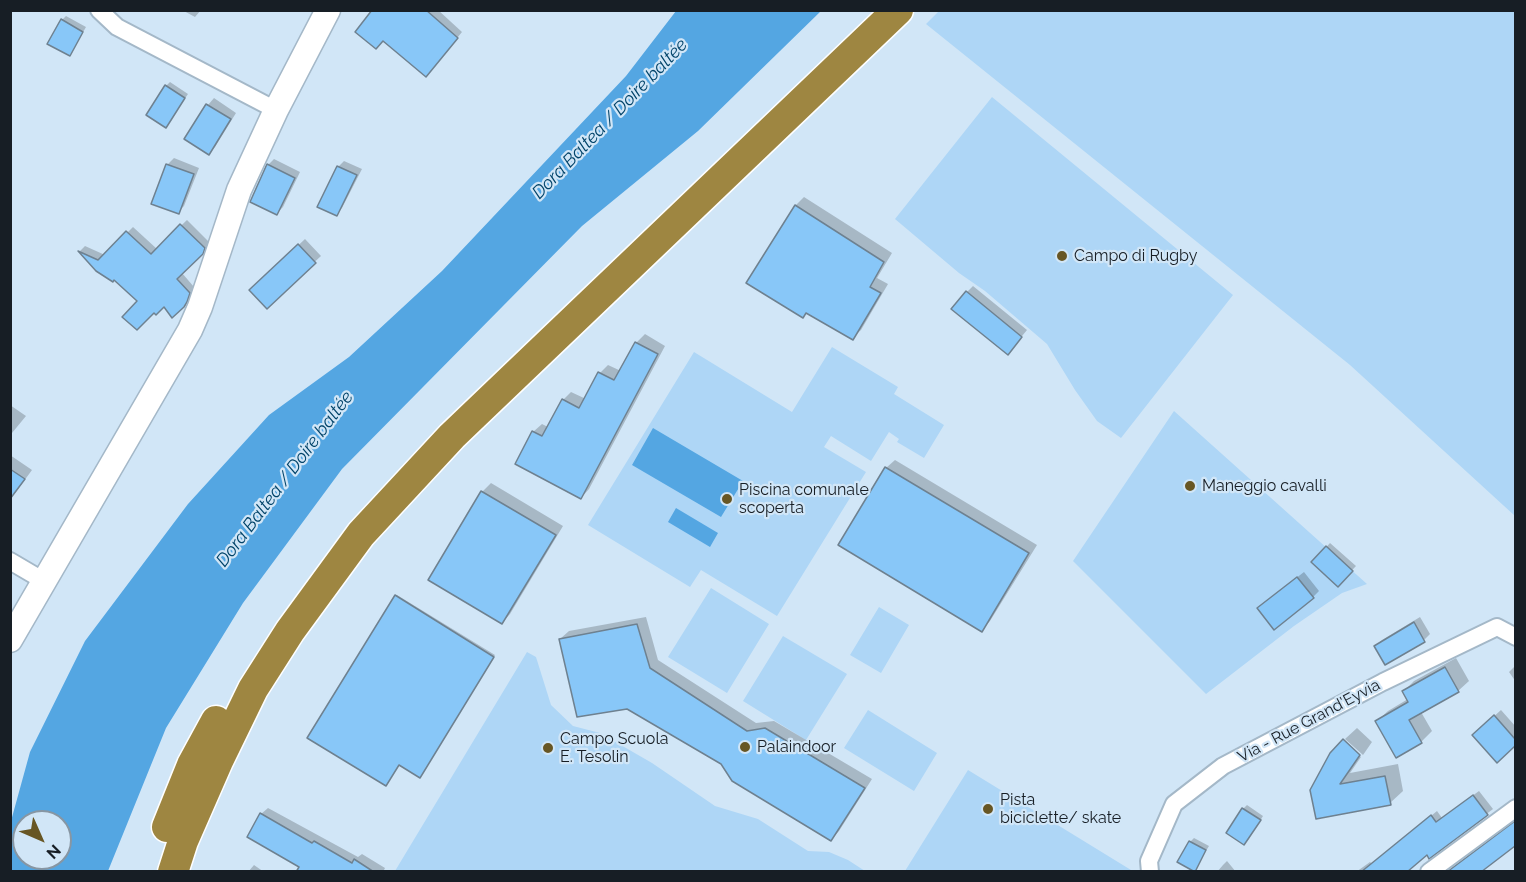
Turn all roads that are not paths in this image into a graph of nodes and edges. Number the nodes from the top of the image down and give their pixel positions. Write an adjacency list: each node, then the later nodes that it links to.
1 (99, 10): 5 (street)
2 (328, 10): 5 (main road)
3 (873, 10): 11 (highway)
4 (898, 10): 12 (highway)
5 (276, 110): 7 (main road)
6 (10, 561): 7 (street)
7 (44, 581): 9 (main road)
8 (1515, 637): 13 (street, Via - Rue Grand'Eyvia)
9 (10, 640)
10 (1515, 808): 14 (street)
11 (152, 872)
12 (172, 872)
13 (1150, 872)
14 (1429, 872)

